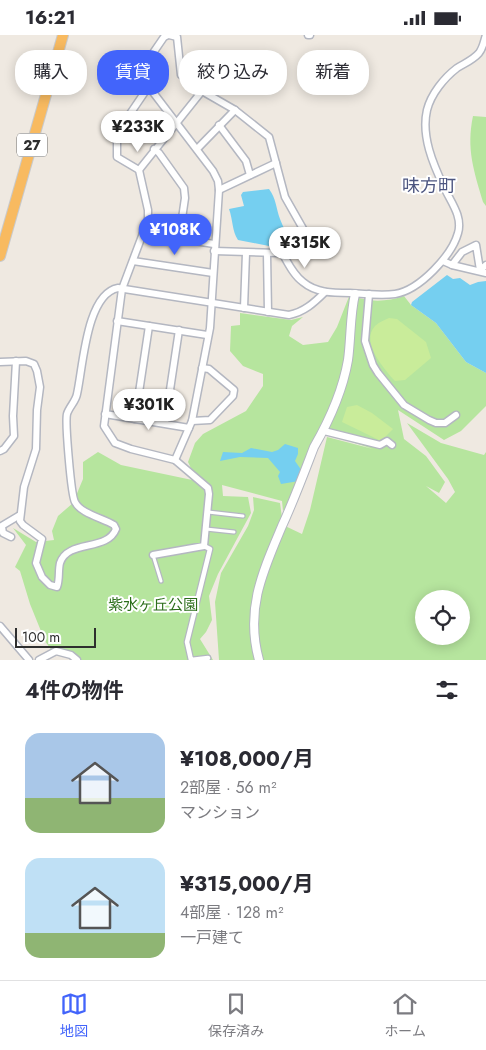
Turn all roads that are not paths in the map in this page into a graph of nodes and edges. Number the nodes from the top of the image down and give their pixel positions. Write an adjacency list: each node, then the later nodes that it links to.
1 (64, 35): 26 (highway, 27)
2 (168, 35): 4 (street); 5 (street)
3 (486, 35): 28 (street)
4 (155, 50)
5 (179, 56)
6 (143, 95): 16 (street)
7 (155, 95): 11 (street)
8 (199, 95): 11 (street)
9 (209, 95): 10 (street)
10 (235, 111): 12 (street); 15 (street)
11 (176, 123): 13 (street); 14 (street)
12 (219, 125): 14 (street); 17 (street)
13 (154, 149): 16 (street); 20 (street)
14 (197, 149): 18 (street)
15 (276, 163): 17 (street); 23 (street)
16 (139, 170): 19 (street)
17 (250, 175): 18 (street)
18 (219, 190): 21 (street)
19 (143, 233): 20 (street); 27 (street)
20 (179, 239): 21 (street)
21 (214, 244): 22 (street)
22 (214, 251): 24 (street); 31 (street)
23 (282, 251): 25 (street); 34 (street)
24 (246, 253): 25 (street); 38 (street)
25 (267, 253): 39 (street)
26 (0, 256)
27 (134, 261): 31 (street); 33 (street)
28 (443, 261): 29 (street); 36 (street)
29 (452, 265): 30 (street); 32 (street)
30 (486, 265)
31 (213, 273): 37 (street)
32 (486, 273)
33 (122, 289): 37 (street); 40 (street); 57 (street)
34 (326, 292): 35 (street); 39 (street)
35 (355, 294): 36 (street); 52 (street)
36 (369, 294): 48 (street)
37 (211, 304): 38 (street); 43 (street)
38 (244, 309): 39 (street)
39 (268, 312)
40 (117, 321): 41 (street); 47 (street)
41 (150, 326): 42 (street); 49 (street)
42 (179, 330): 43 (street); 50 (street)
43 (208, 335): 46 (street)
44 (16, 361): 45 (street); 54 (street); 57 (street)
45 (0, 362)
46 (202, 368): 51 (street); 51 (street)
47 (105, 413): 49 (street); 55 (street)
48 (456, 415)
49 (135, 419): 50 (street)
50 (165, 423): 51 (street)
51 (190, 425): 55 (street)
52 (324, 431): 53 (street); 71 (street)
53 (392, 445)
54 (0, 451)
55 (175, 460): 56 (street)
56 (207, 512): 58 (lane); 60 (street)
57 (20, 515): 59 (street)
58 (243, 516)
59 (1, 527): 62 (street)
60 (205, 529): 61 (lane); 63 (street)
61 (234, 532)
62 (11, 537)
63 (204, 547): 64 (street); 67 (street)
64 (153, 555): 65 (lane)
65 (161, 581)
66 (0, 626): 68 (street)
67 (208, 658)
68 (29, 660)
69 (39, 660): 70 (street)
70 (77, 660)
71 (259, 660)

